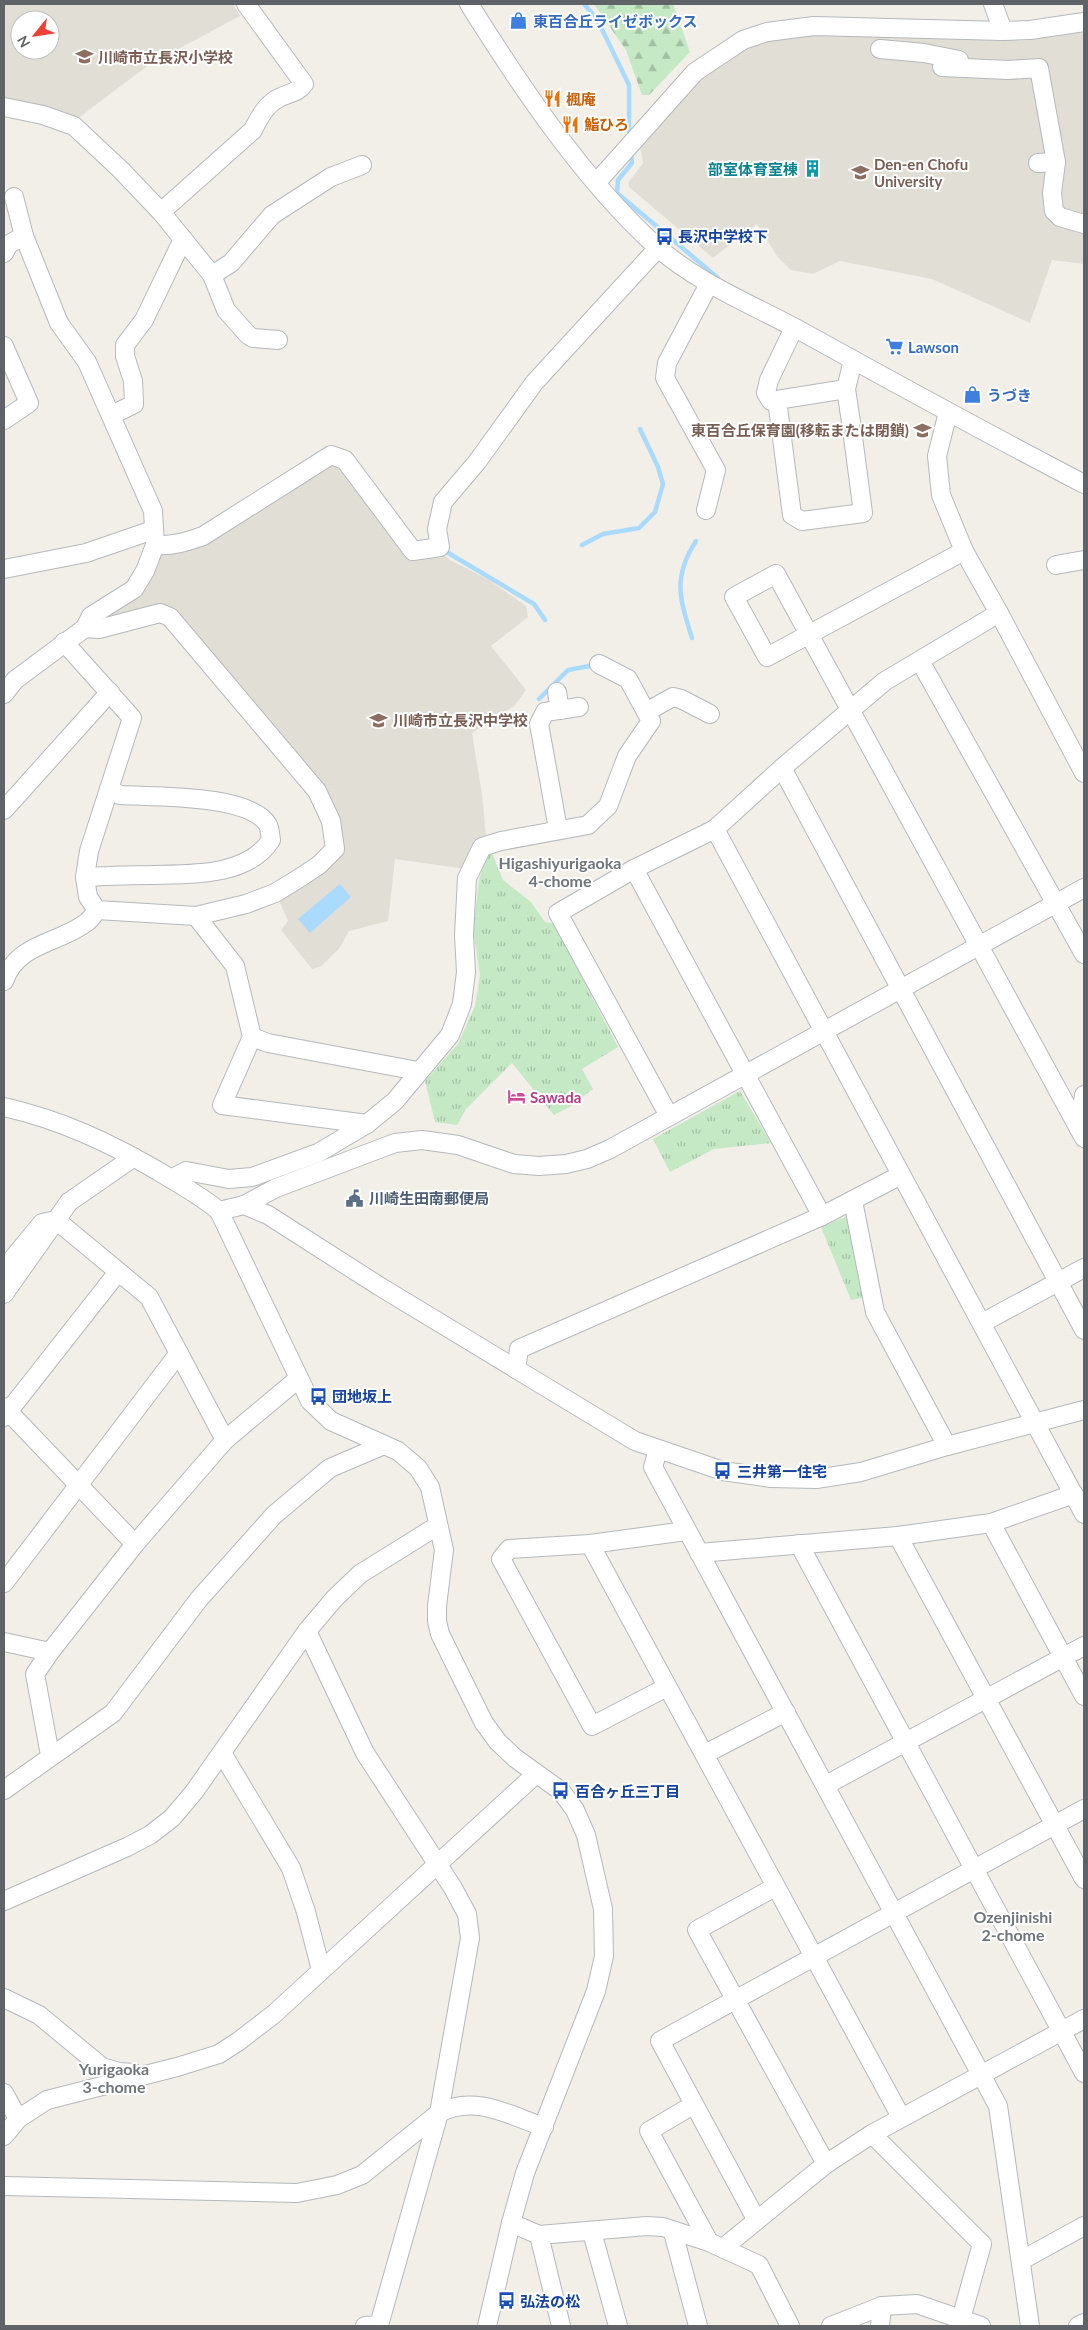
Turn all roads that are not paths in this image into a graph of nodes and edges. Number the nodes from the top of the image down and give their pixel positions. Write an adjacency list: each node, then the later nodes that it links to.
1 (246, 4): 15 (street)
2 (469, 4): 13 (street)
3 (993, 4): 5 (street)
4 (1084, 22): 5 (street)
5 (1003, 31): 13 (street)
6 (880, 49): 8 (street)
7 (942, 67): 8 (street)
8 (979, 68): 10 (street)
9 (4, 107): 15 (street)
10 (1056, 162): 11 (street); 16 (street)
11 (1038, 163)
12 (362, 165): 21 (street)
13 (597, 182): 19 (street)
14 (14, 197): 17 (street)
15 (161, 212): 18 (street)
16 (1084, 224)
17 (24, 236): 20 (street); 30 (street)
18 (183, 239): 21 (street); 30 (street)
19 (658, 248): 22 (street); 34 (street)
20 (4, 253)
21 (212, 275): 24 (street)
22 (709, 284): 23 (street); 33 (street)
23 (794, 328): 26 (street); 28 (street)
24 (278, 340)
25 (4, 346): 31 (street)
26 (853, 360): 27 (street); 29 (street)
27 (846, 388): 28 (street); 28 (street)
28 (778, 403)
29 (948, 412): 32 (street); 35 (street)
30 (112, 415): 34 (street)
31 (4, 420)
32 (1084, 484)
33 (706, 510)
34 (154, 538): 38 (street); 40 (street)
35 (964, 551): 39 (street); 41 (street)
36 (1084, 560): 37 (street)
37 (1056, 565)
38 (4, 569)
39 (999, 613): 43 (street); 54 (street)
40 (85, 628): 42 (street); 64 (street)
41 (810, 634): 41 (street); 50 (street)
42 (64, 642): 45 (street); 47 (street)
43 (920, 661): 50 (street); 62 (street)
44 (599, 664): 51 (street)
45 (110, 692): 55 (street); 56 (street)
46 (557, 692): 49 (street)
47 (4, 694)
48 (579, 707): 49 (street)
49 (560, 710): 58 (street)
50 (851, 710): 53 (street); 65 (street)
51 (646, 712): 52 (street); 58 (street)
52 (710, 714)
53 (782, 768): 57 (street); 68 (street)
54 (1084, 773)
55 (109, 789): 60 (street); 60 (street)
56 (4, 810)
57 (716, 828): 59 (street); 69 (street)
58 (558, 829): 71 (street)
59 (634, 869): 72 (street); 75 (street)
60 (86, 877): 63 (street)
61 (1084, 888): 62 (street)
62 (1056, 903): 65 (street); 66 (street)
63 (97, 910): 64 (street); 67 (street)
64 (196, 916): 70 (street)
65 (978, 945): 68 (street); 77 (street)
66 (1084, 954)
67 (4, 981)
68 (900, 988): 69 (street); 89 (street)
69 (824, 1030): 72 (street); 79 (street)
70 (252, 1037): 71 (street); 76 (street)
71 (418, 1071): 76 (street)
72 (745, 1074): 75 (street); 84 (street)
73 (1084, 1095): 77 (street)
74 (4, 1107): 78 (street)
75 (669, 1116): 82 (street)
76 (367, 1124): 80 (street)
77 (1082, 1134)
78 (134, 1157): 80 (street); 85 (street)
79 (901, 1175): 81 (street); 91 (street)
80 (172, 1179): 83 (street)
81 (853, 1201): 84 (street); 101 (street)
82 (244, 1205): 83 (street); 94 (street)
83 (219, 1211): 95 (street)
84 (822, 1216): 94 (street)
85 (56, 1220): 87 (street); 88 (street); 90 (street)
86 (1084, 1268): 89 (street)
87 (4, 1269)
88 (118, 1272): 93 (street); 97 (street)
89 (1058, 1282): 91 (street); 92 (street)
90 (4, 1294)
91 (982, 1323): 98 (street)
92 (1084, 1330)
93 (179, 1353): 99 (street); 103 (street)
94 (516, 1368): 102 (street)
95 (298, 1379): 99 (street); 100 (street)
96 (1084, 1410): 98 (street)
97 (5, 1412): 103 (street)
98 (1036, 1423): 101 (street); 104 (street)
99 (225, 1440): 110 (street)
100 (384, 1445): 107 (street); 127 (street)
101 (947, 1446): 102 (street)
102 (658, 1450): 108 (street)
103 (78, 1485): 110 (street); 114 (street)
104 (1074, 1494): 105 (street); 106 (street)
105 (1084, 1514)
106 (991, 1523): 109 (street); 119 (street)
107 (437, 1526): 115 (street); 128 (street)
108 (686, 1531): 111 (street); 113 (street)
109 (898, 1536): 112 (street); 122 (street)
110 (135, 1544): 118 (street)
111 (590, 1544): 120 (street); 120 (street)
112 (800, 1544): 113 (street); 124 (street)
113 (699, 1553): 123 (street)
114 (4, 1583)
115 (307, 1631): 125 (street); 133 (street)
116 (4, 1642): 118 (street)
117 (1084, 1646): 119 (street)
118 (50, 1652): 127 (street)
119 (1063, 1657): 121 (street); 122 (street)
120 (667, 1687): 126 (street)
121 (1084, 1696)
122 (986, 1698): 124 (street); 132 (street)
123 (786, 1712): 126 (street); 129 (street)
124 (906, 1742): 129 (street); 134 (street)
125 (222, 1753): 137 (street); 140 (street)
126 (705, 1754): 136 (street)
127 (50, 1755): 130 (street)
128 (536, 1774): 133 (street); 153 (street)
129 (826, 1784): 138 (street)
130 (4, 1790)
131 (1084, 1809): 132 (street)
132 (1055, 1825): 134 (street); 135 (street)
133 (438, 1865): 140 (street); 150 (street)
134 (974, 1869): 138 (street); 144 (street)
135 (1084, 1879)
136 (775, 1887): 139 (street); 142 (street)
137 (4, 1901)
138 (894, 1912): 139 (street); 147 (street)
139 (814, 1956): 142 (street); 151 (street)
140 (321, 1970): 146 (street)
141 (4, 1998): 146 (street)
142 (734, 2000): 149 (street); 156 (street)
143 (1084, 2019): 144 (street)
144 (1062, 2032): 145 (street); 147 (street)
145 (1084, 2073)
146 (144, 2074): 152 (street)
147 (981, 2074): 151 (street); 165 (street)
148 (4, 2093): 152 (street)
149 (693, 2105): 158 (street); 164 (street)
150 (439, 2113): 153 (street); 157 (street); 169 (street)
151 (901, 2117): 154 (street)
152 (18, 2119): 155 (street)
153 (544, 2127): 159 (street)
154 (872, 2134): 156 (street); 167 (street)
155 (4, 2136)
156 (826, 2164): 158 (street)
157 (4, 2186)
158 (756, 2219): 164 (street)
159 (511, 2223): 163 (street); 170 (street)
160 (1084, 2226): 165 (street)
161 (592, 2232): 162 (street); 163 (street); 172 (street)
162 (673, 2232): 164 (street); 173 (street)
163 (539, 2235): 171 (street)
164 (716, 2245): 174 (street)
165 (1022, 2260): 178 (street)
166 (882, 2306): 167 (street); 175 (street); 176 (street)
167 (960, 2322): 177 (street)
168 (1084, 2323): 179 (street)
169 (365, 2326)
170 (487, 2326)
171 (561, 2326)
172 (618, 2326)
173 (698, 2326)
174 (790, 2326)
175 (830, 2326)
176 (880, 2326)
177 (981, 2326)
178 (1030, 2326)
179 (1078, 2326)

